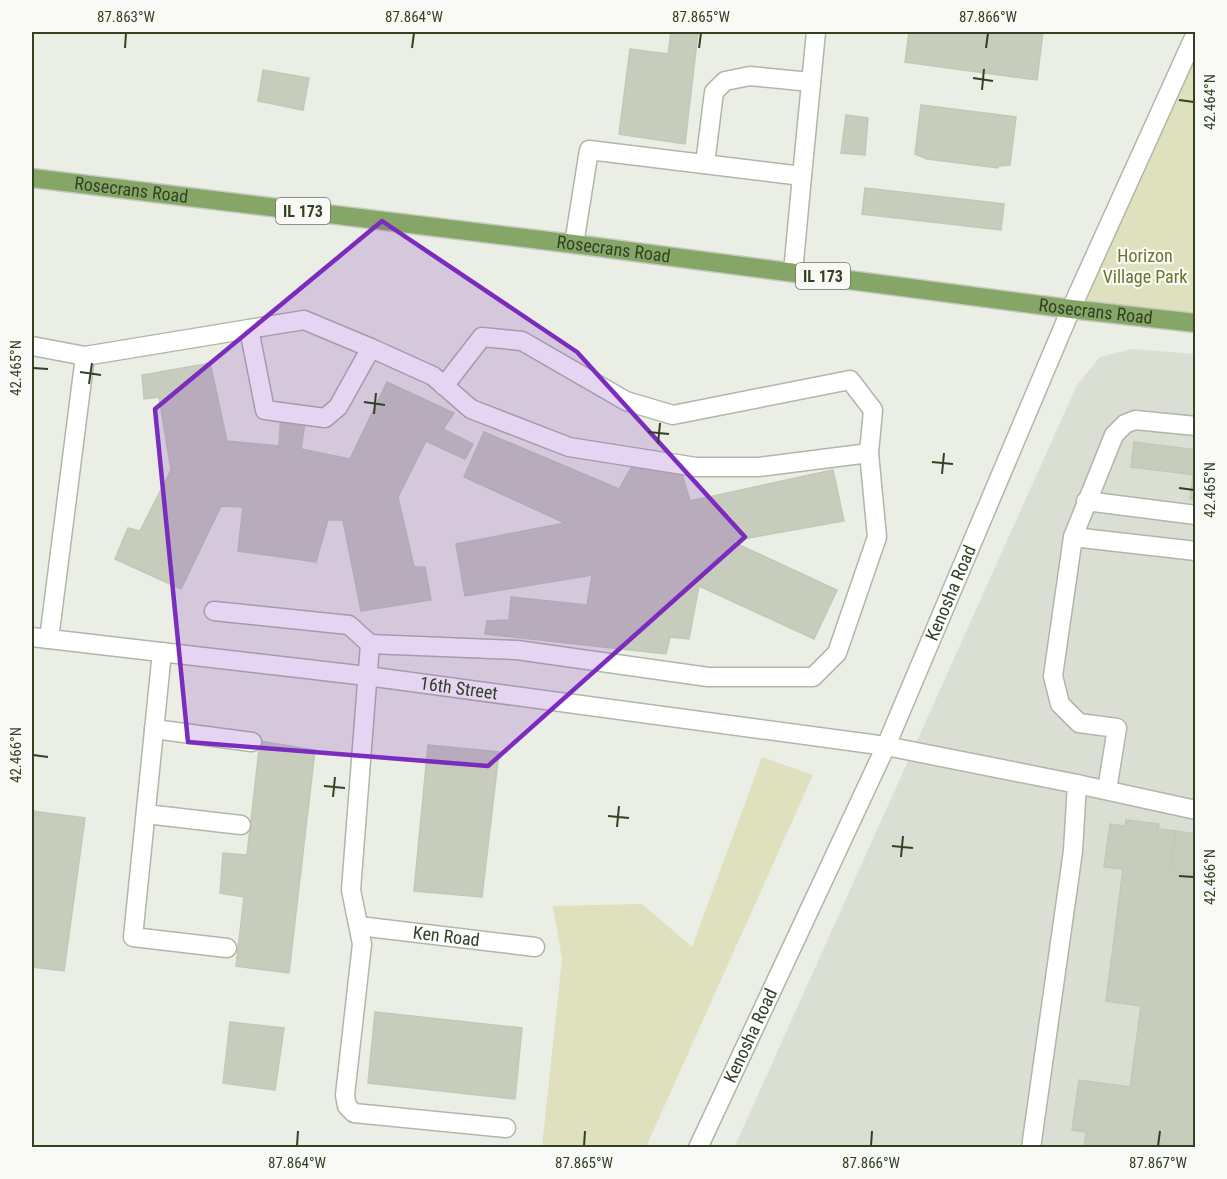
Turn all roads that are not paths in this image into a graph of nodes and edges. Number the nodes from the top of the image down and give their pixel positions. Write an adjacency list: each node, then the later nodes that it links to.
1 (816, 32): 3 (street)
2 (1196, 33): 9 (street, Kenosha Road)
3 (811, 82): 4 (street); 5 (street)
4 (705, 164): 5 (street); 7 (street)
5 (802, 176): 8 (street)
6 (32, 178): 7 (main road, Rosecrans Road / IL 173)
7 (574, 244): 8 (main road, Rosecrans Road / IL 173)
8 (793, 272): 9 (main road, Rosecrans Road / IL 173)
9 (1071, 309): 10 (main road, Rosecrans Road / IL 173); 29 (street, Kenosha Road)
10 (1196, 323)
11 (249, 329): 13 (street); 13 (street); 14 (street)
12 (32, 346): 14 (street)
13 (371, 348): 15 (street)
14 (85, 356): 23 (street)
15 (444, 386): 17 (street); 17 (street)
16 (1196, 426): 18 (street)
17 (869, 453): 24 (street)
18 (1086, 501): 19 (street); 20 (street)
19 (1196, 515)
20 (1073, 537): 21 (street); 31 (street)
21 (1196, 551)
22 (214, 611): 24 (street)
23 (40, 638): 25 (street, 16th Street)
24 (370, 644): 26 (street)
25 (162, 652): 26 (street, 16th Street); 27 (street)
26 (367, 676): 29 (street, 16th Street); 35 (street)
27 (154, 729): 28 (street); 33 (street)
28 (252, 742)
29 (886, 746): 30 (street, 16th Street); 39 (street, Kenosha Road)
30 (1077, 784): 31 (street, 16th Street); 40 (street)
31 (1107, 790): 32 (street, 16th Street)
32 (1196, 810)
33 (146, 814): 34 (street); 37 (street)
34 (241, 825)
35 (359, 926): 36 (street, Ken Road); 38 (street)
36 (535, 947)
37 (227, 948)
38 (506, 1128)
39 (698, 1148)
40 (1031, 1148)

